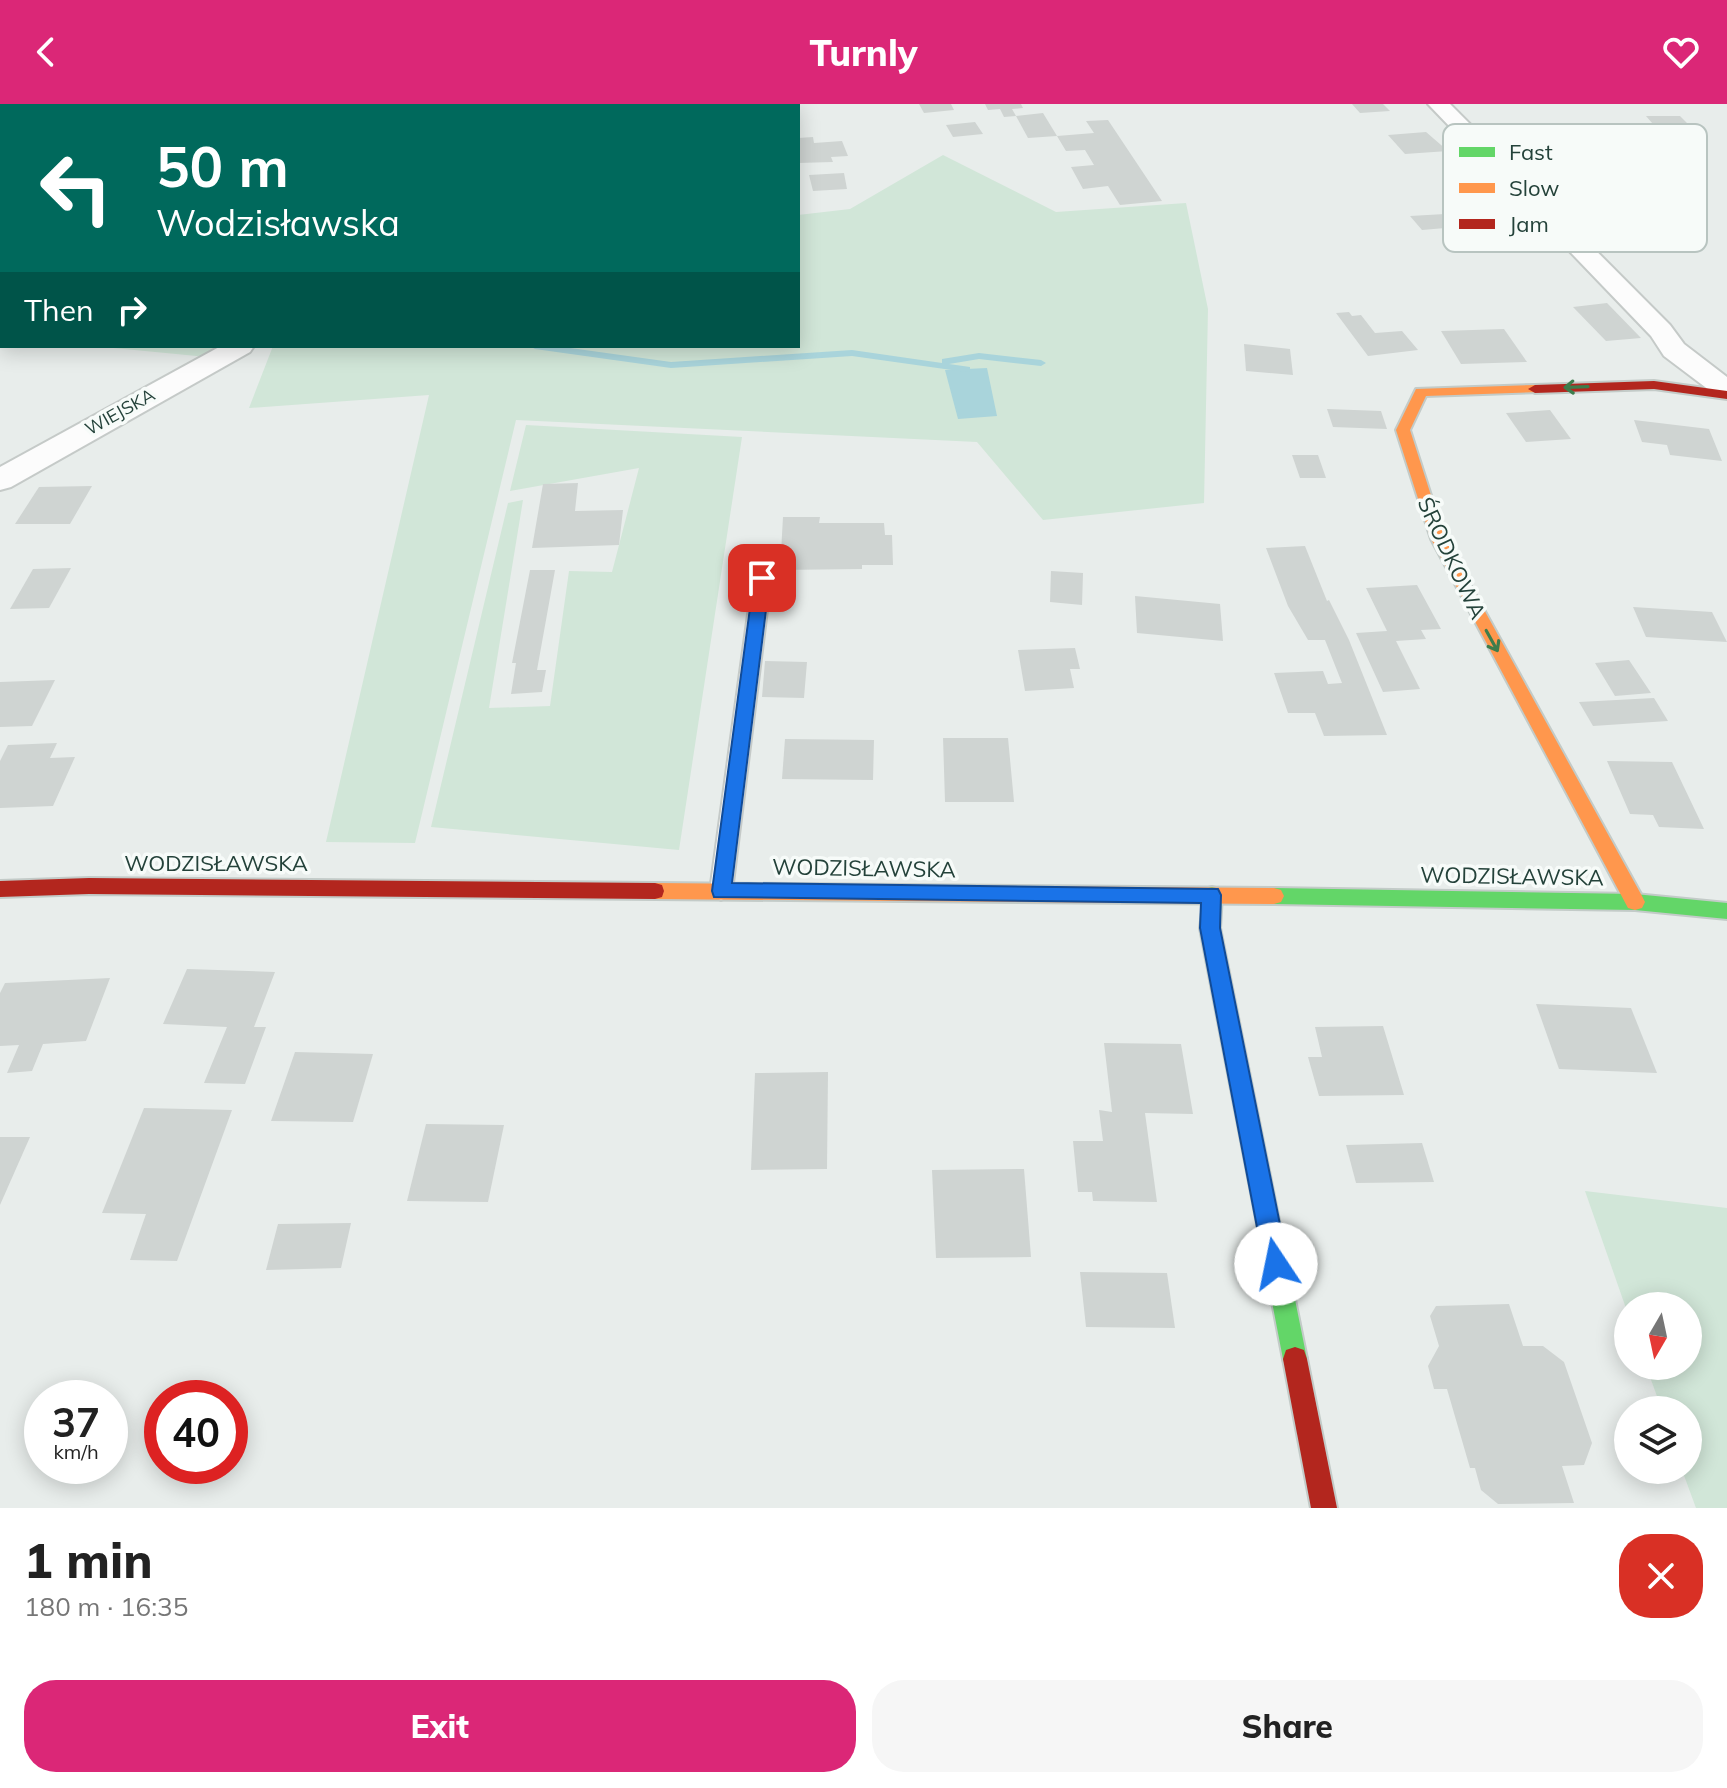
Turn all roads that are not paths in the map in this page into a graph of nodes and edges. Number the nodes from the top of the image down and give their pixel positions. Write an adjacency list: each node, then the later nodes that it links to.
1 (1438, 104): 2 (street)
2 (1458, 124)
3 (1583, 252): 5 (street)
4 (237, 348): 8 (street, WIEJSKA)
5 (1674, 350): 6 (street); 7 (street)
6 (1654, 385): 7 (street, ŚRODKOWA); 13 (street, ŚRODKOWA, one-way to 13)
7 (1727, 393)
8 (0, 480)
9 (762, 578): 11 (lane)
10 (0, 889): 11 (street, WODZISŁAWSKA)
11 (721, 891): 12 (street, WODZISŁAWSKA)
12 (1212, 895): 13 (street, WODZISŁAWSKA); 15 (street)
13 (1635, 902): 14 (street, WODZISŁAWSKA)
14 (1727, 911)
15 (1324, 1508)

